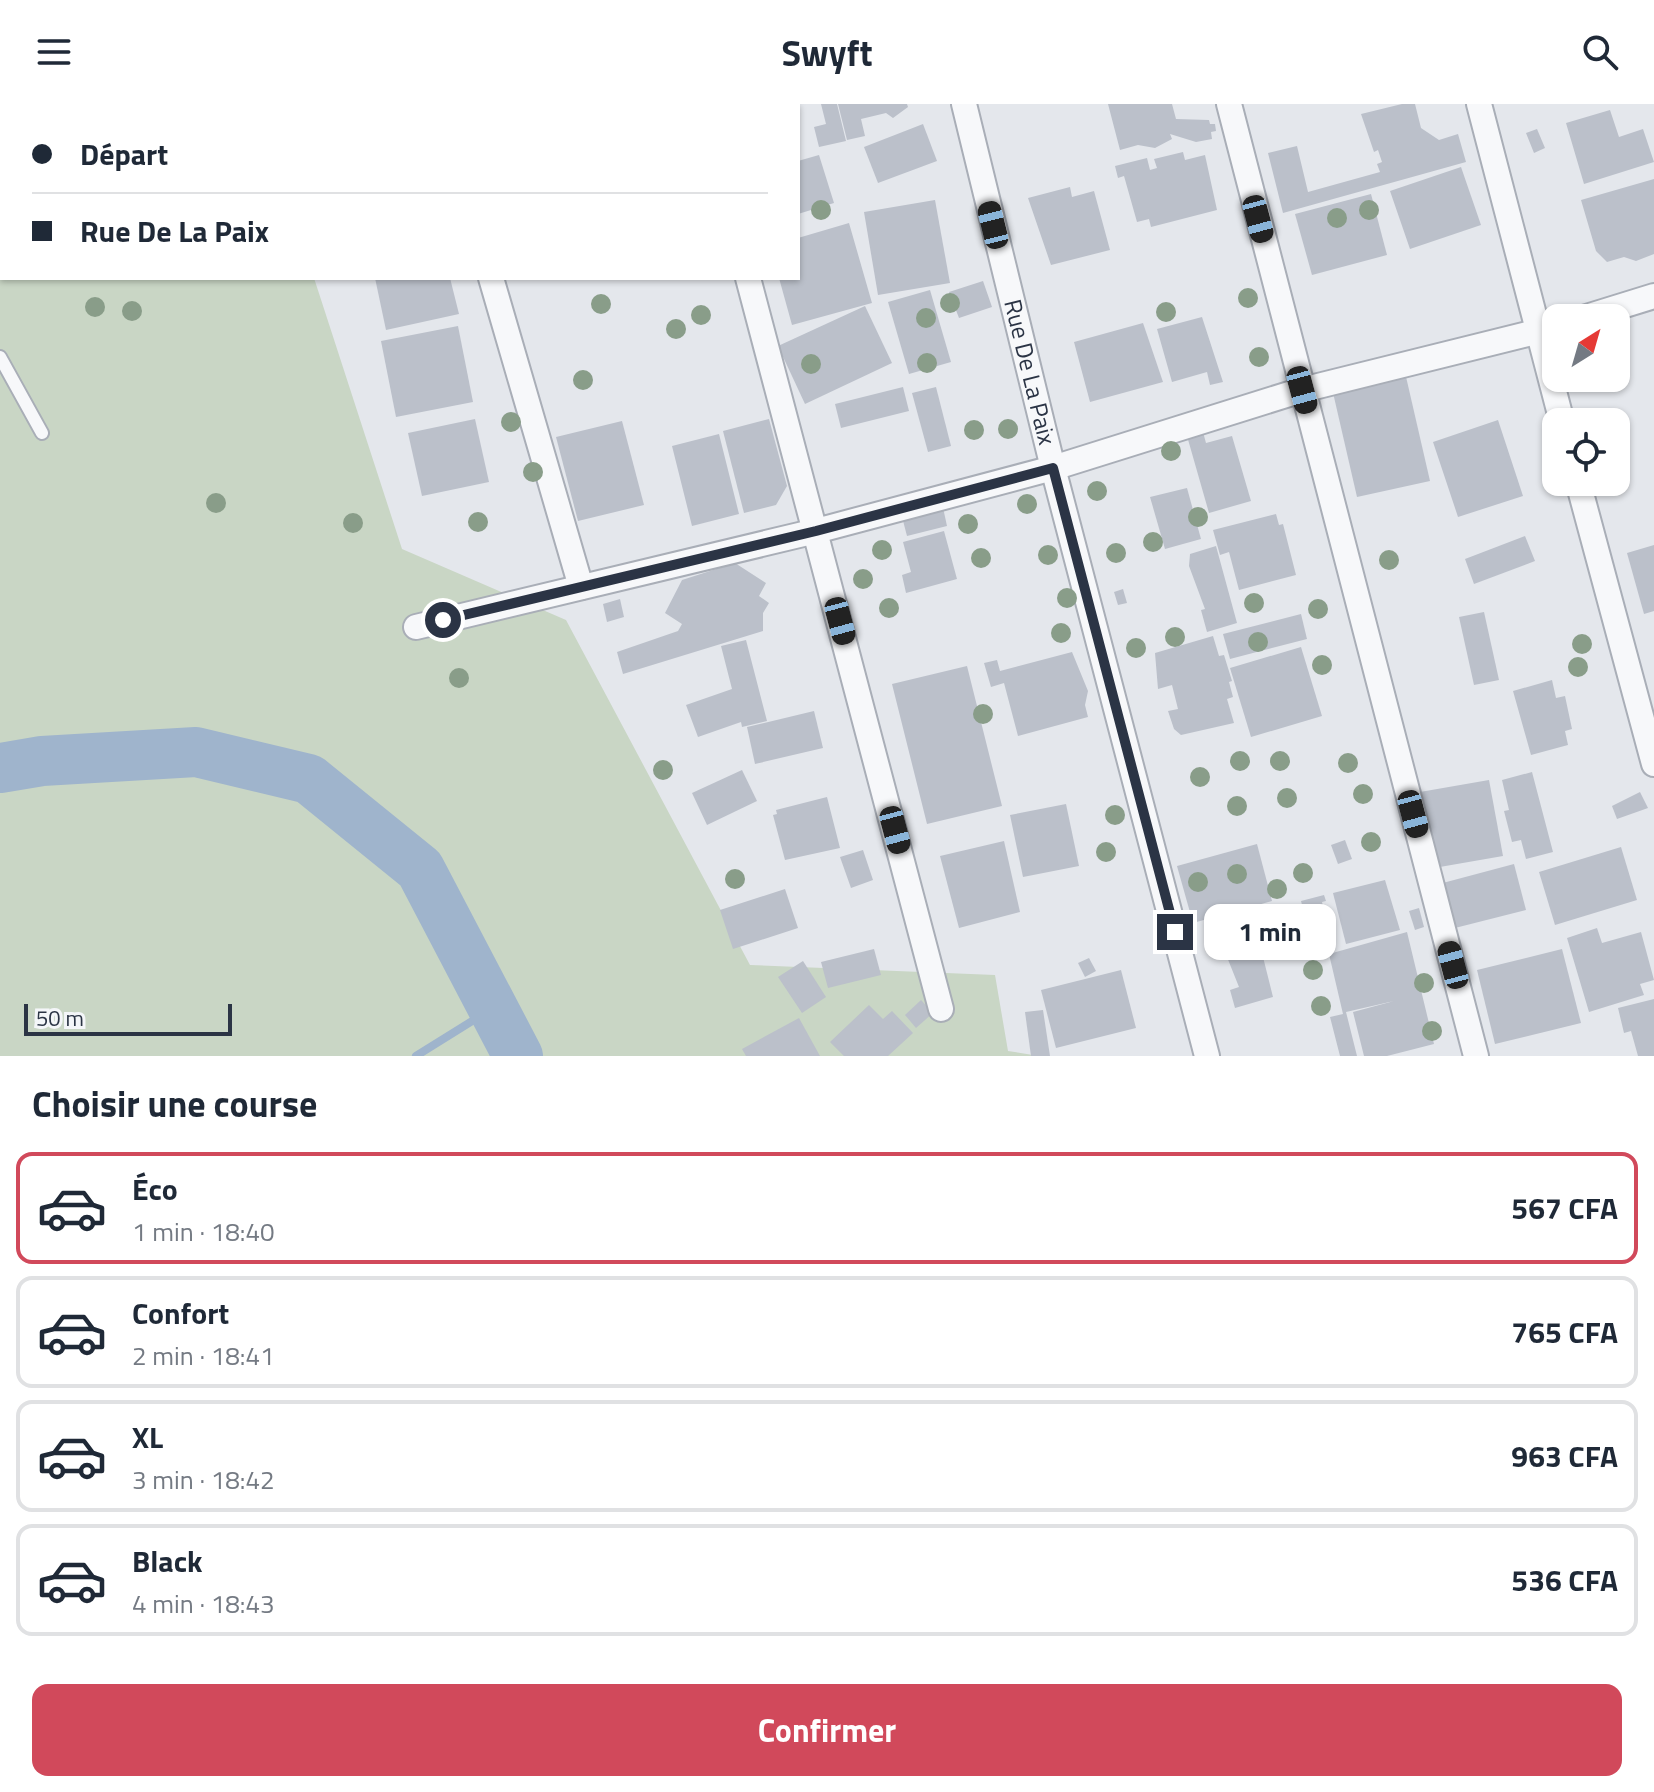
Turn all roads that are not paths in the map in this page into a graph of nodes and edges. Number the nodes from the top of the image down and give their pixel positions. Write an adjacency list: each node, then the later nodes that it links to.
1 (964, 104): 13 (street, Rue De La Paix)
2 (1229, 104): 11 (street)
3 (1479, 104): 8 (street)
4 (492, 280): 16 (street)
5 (749, 280): 15 (street)
6 (1654, 296): 7 (street)
7 (1628, 304)
8 (1542, 312)
9 (1542, 330): 11 (street)
10 (0, 357): 12 (lane)
11 (1302, 390): 13 (street); 21 (street)
12 (42, 433)
13 (1053, 468): 15 (street); 20 (street, Rue De La Paix)
14 (1582, 496): 18 (street)
15 (816, 531): 16 (street); 19 (street)
16 (581, 587): 17 (street)
17 (416, 627)
18 (1654, 764)
19 (941, 1009)
20 (1207, 1056)
21 (1476, 1056)

